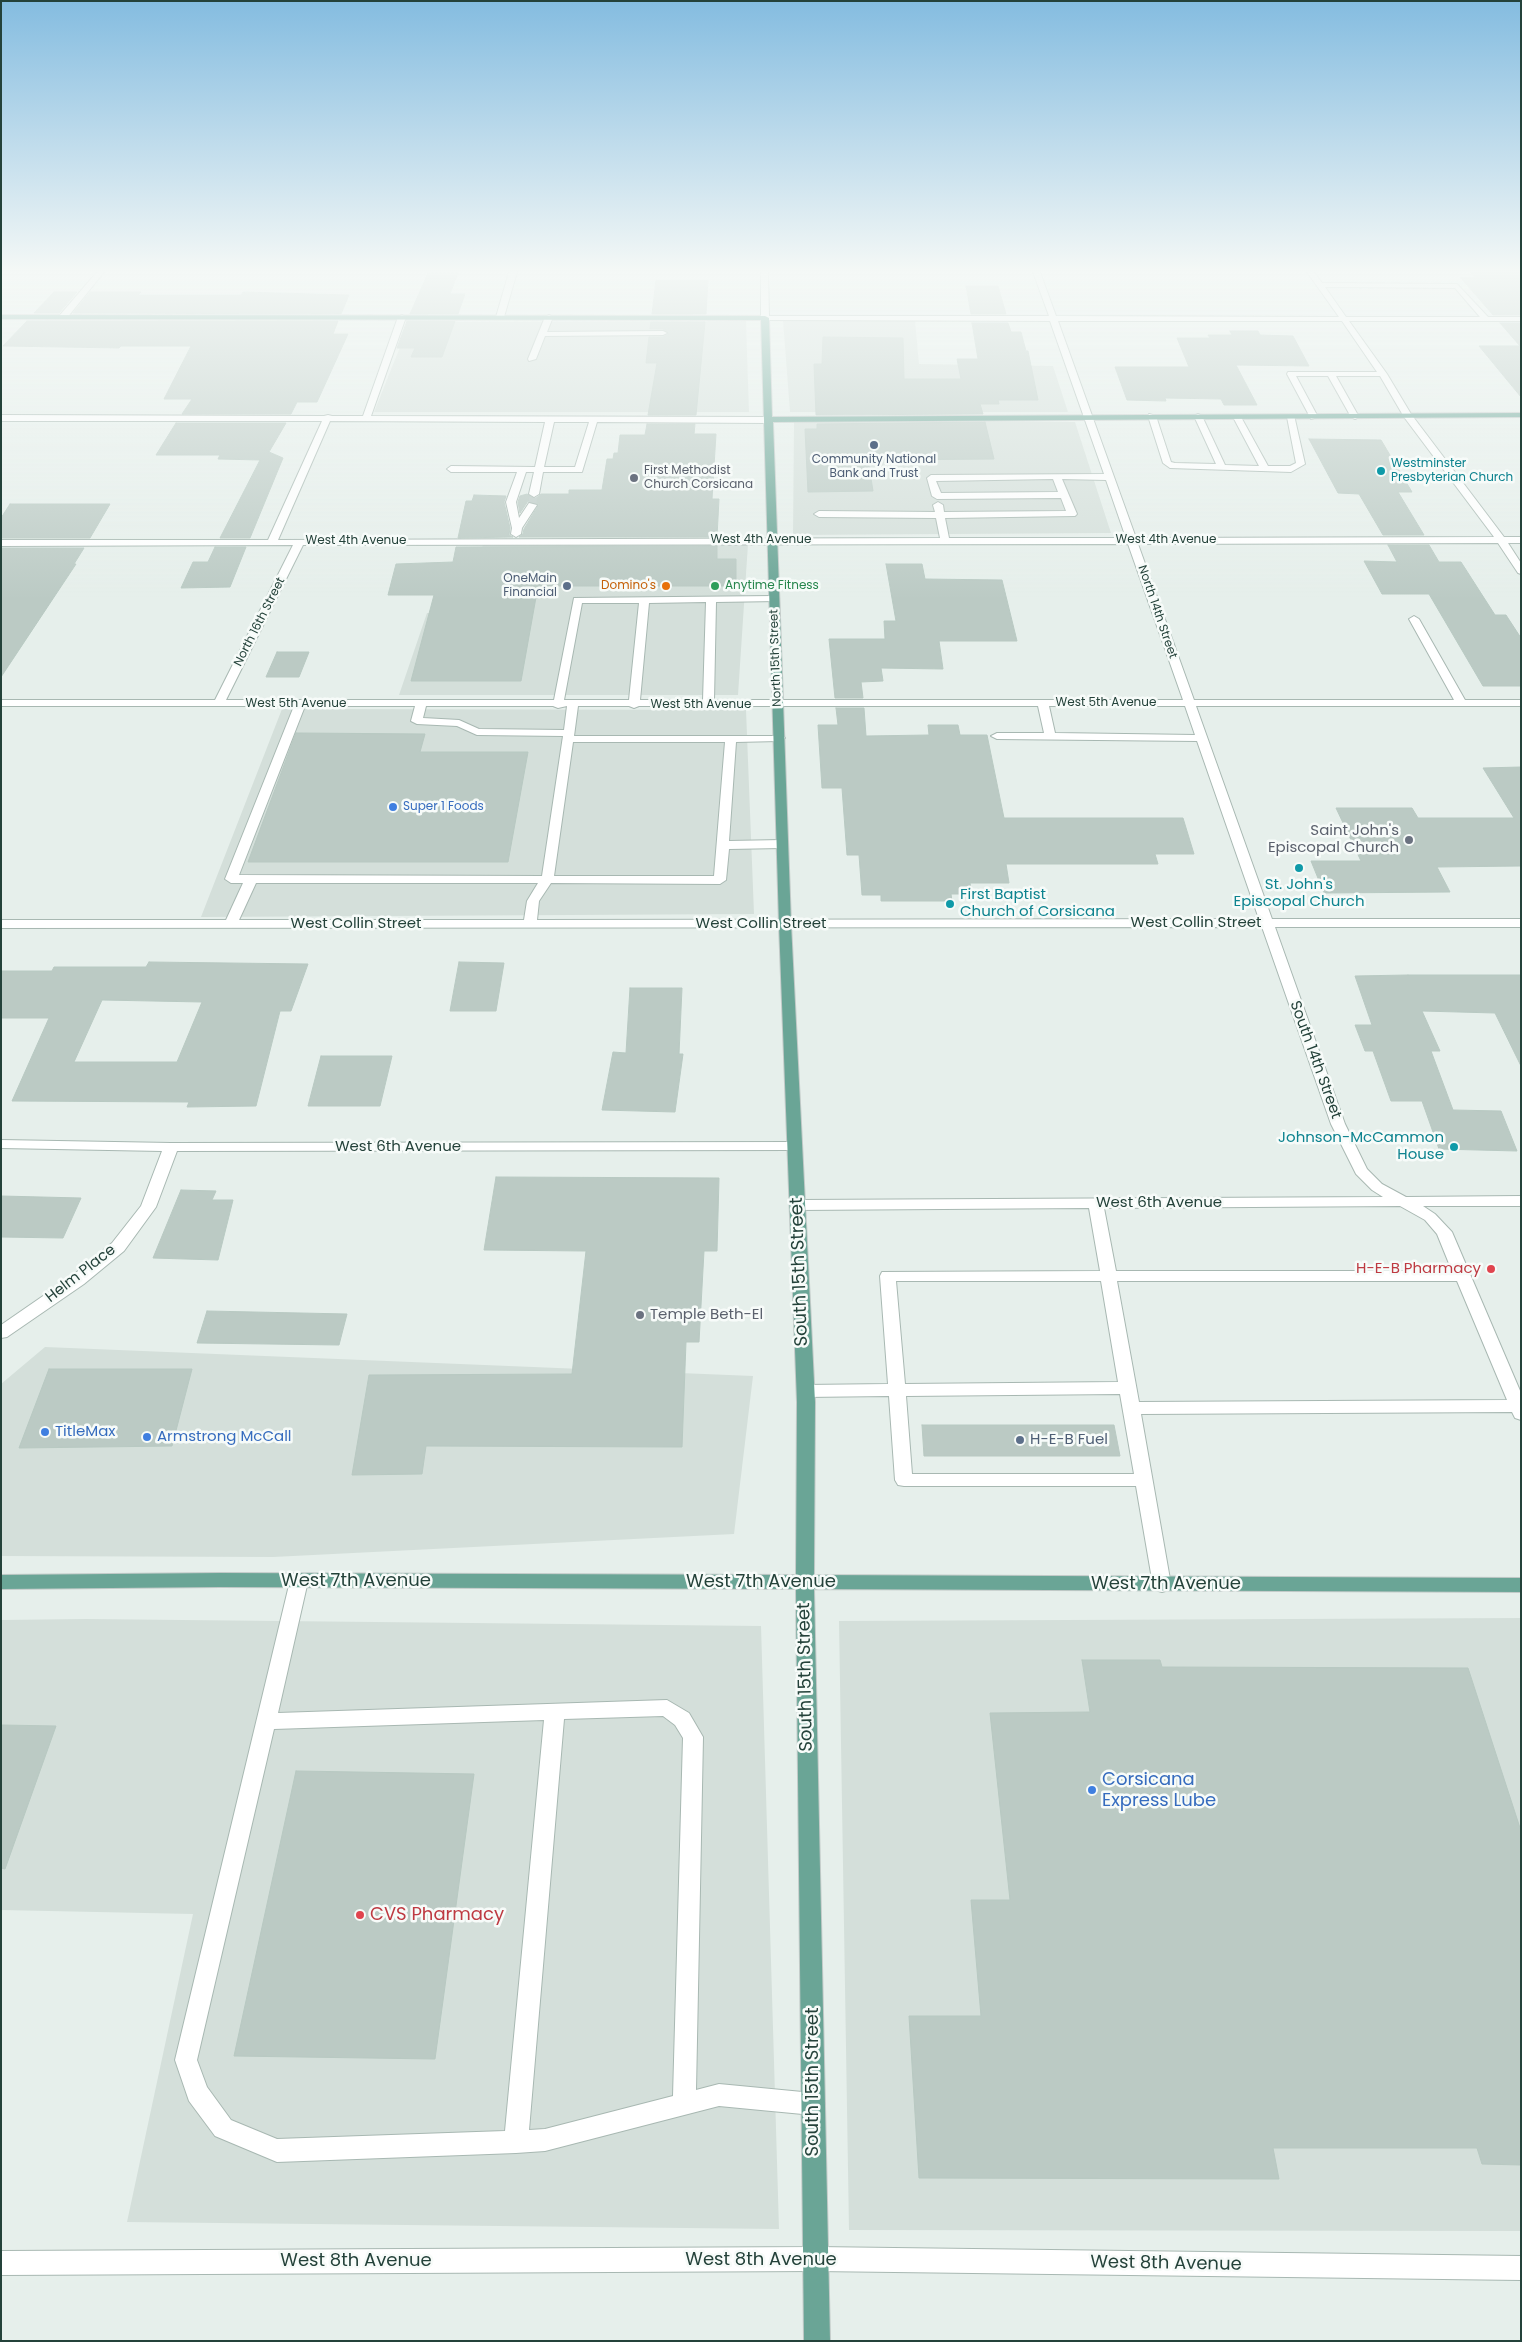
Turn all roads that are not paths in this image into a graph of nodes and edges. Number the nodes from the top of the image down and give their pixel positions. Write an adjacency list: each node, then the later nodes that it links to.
1 (380, 381): 18 (street)
2 (767, 381): 21 (main road, North 15th Street)
3 (1076, 381): 14 (street, North 14th Street)
4 (1295, 381): 13 (street)
5 (1335, 381): 15 (street)
6 (1387, 381): 7 (street)
7 (1407, 415): 8 (main road); 15 (main road); 39 (street)
8 (1521, 415)
9 (1152, 416): 10 (main road); 14 (main road); 22 (street)
10 (1198, 416): 11 (main road); 22 (street)
11 (1237, 416): 12 (main road); 23 (street)
12 (1291, 416): 13 (main road); 23 (street)
13 (1314, 416): 15 (main road)
14 (1088, 417): 21 (main road); 28 (street, North 14th Street)
15 (1355, 417)
16 (1, 418): 17 (street)
17 (328, 418): 18 (street); 43 (street)
18 (367, 418): 19 (street)
19 (550, 419): 20 (street); 26 (street)
20 (594, 419): 21 (street); 26 (street)
21 (769, 420): 36 (main road, North 15th Street)
22 (1222, 468): 23 (street)
23 (1265, 468)
24 (451, 469): 25 (street)
25 (522, 470): 26 (street); 35 (street)
26 (537, 470): 29 (street)
27 (1056, 476): 28 (street); 30 (street); 31 (street)
28 (1110, 477): 38 (street, North 14th Street)
29 (534, 494)
30 (1064, 495): 31 (street); 34 (street)
31 (937, 496): 34 (street)
32 (532, 505): 35 (street)
33 (819, 514): 34 (street)
34 (940, 515): 37 (street)
35 (517, 528): 42 (street)
36 (772, 540): 37 (street, West 4th Avenue); 42 (street, West 4th Avenue); 47 (main road, North 15th Street)
37 (945, 540): 38 (street, West 4th Avenue)
38 (1132, 540): 39 (street, West 4th Avenue); 52 (street, North 14th Street)
39 (1501, 540): 40 (street, West 4th Avenue); 45 (street)
40 (1521, 540)
41 (300, 541): 42 (street, West 4th Avenue); 43 (street, West 4th Avenue); 51 (street, North 16th Street)
42 (514, 541)
43 (272, 542): 44 (street, West 4th Avenue)
44 (1, 543)
45 (1521, 570)
46 (711, 599): 47 (street); 48 (street); 61 (street)
47 (774, 599): 62 (main road, North 15th Street)
48 (644, 600): 58 (street); 60 (street)
49 (1414, 619): 53 (street)
50 (1, 703): 51 (street, West 5th Avenue)
51 (219, 703): 55 (street, West 5th Avenue)
52 (1189, 703): 53 (street, West 5th Avenue); 57 (street, West 5th Avenue); 68 (street, North 14th Street)
53 (1461, 703): 54 (street, West 5th Avenue)
54 (1521, 703)
55 (300, 704): 56 (street, West 5th Avenue); 72 (street)
56 (420, 704): 58 (street, West 5th Avenue); 63 (street)
57 (1043, 704): 62 (street, West 5th Avenue); 65 (street)
58 (558, 705): 59 (street, West 5th Avenue)
59 (573, 705): 60 (street, West 5th Avenue); 63 (street)
60 (634, 705): 61 (street, West 5th Avenue)
61 (708, 705): 62 (street, West 5th Avenue)
62 (778, 705): 67 (main road, North 15th Street)
63 (569, 736): 66 (street); 71 (street)
64 (997, 736): 65 (street)
65 (1050, 736): 68 (street)
66 (731, 738): 67 (street); 69 (street)
67 (779, 738): 70 (main road, North 15th Street)
68 (1202, 738): 73 (street, North 14th Street)
69 (723, 844): 70 (street); 71 (street)
70 (782, 844): 78 (main road, North 15th Street)
71 (548, 878): 72 (street); 77 (street)
72 (251, 879): 76 (street)
73 (1267, 923): 74 (street, West Collin Street); 78 (street, West Collin Street); 83 (street, South 14th Street)
74 (1521, 923)
75 (1, 924): 76 (street, West Collin Street)
76 (231, 924): 77 (street, West Collin Street)
77 (530, 924): 78 (street, West Collin Street)
78 (785, 924): 80 (main road, South 15th Street)
79 (1, 1144): 81 (street, West 6th Avenue)
80 (795, 1146): 81 (street, West 6th Avenue); 85 (main road, South 15th Street)
81 (170, 1147): 88 (street, Helm Place)
82 (1521, 1201): 83 (street, West 6th Avenue)
83 (1406, 1202): 84 (street, West 6th Avenue); 87 (street, South 14th Street)
84 (1096, 1204): 85 (street, West 6th Avenue); 86 (street)
85 (798, 1205): 91 (main road, South 15th Street)
86 (1109, 1276): 87 (street); 89 (street); 90 (street)
87 (1464, 1276): 93 (street, South 14th Street)
88 (1, 1333)
89 (1128, 1388): 90 (street); 92 (street)
90 (897, 1390): 91 (street); 94 (street)
91 (805, 1391): 97 (main road, South 15th Street)
92 (1132, 1408): 93 (street); 94 (street)
93 (1519, 1410)
94 (1144, 1480): 98 (street)
95 (299, 1581): 96 (main road, West 7th Avenue); 97 (main road, West 7th Avenue); 101 (street)
96 (1, 1582)
97 (805, 1582): 98 (main road, West 7th Avenue); 102 (main road, South 15th Street)
98 (1162, 1584): 99 (main road, West 7th Avenue)
99 (1521, 1584)
100 (555, 1711): 101 (street); 103 (street); 104 (street)
101 (266, 1721): 104 (street)
102 (813, 2104): 103 (street); 105 (main road, South 15th Street)
103 (684, 2105): 104 (street)
104 (516, 2142)
105 (816, 2260): 106 (street, West 8th Avenue); 107 (street, West 8th Avenue); 108 (main road, South 15th Street)
106 (1, 2263)
107 (1521, 2268)
108 (817, 2341)

